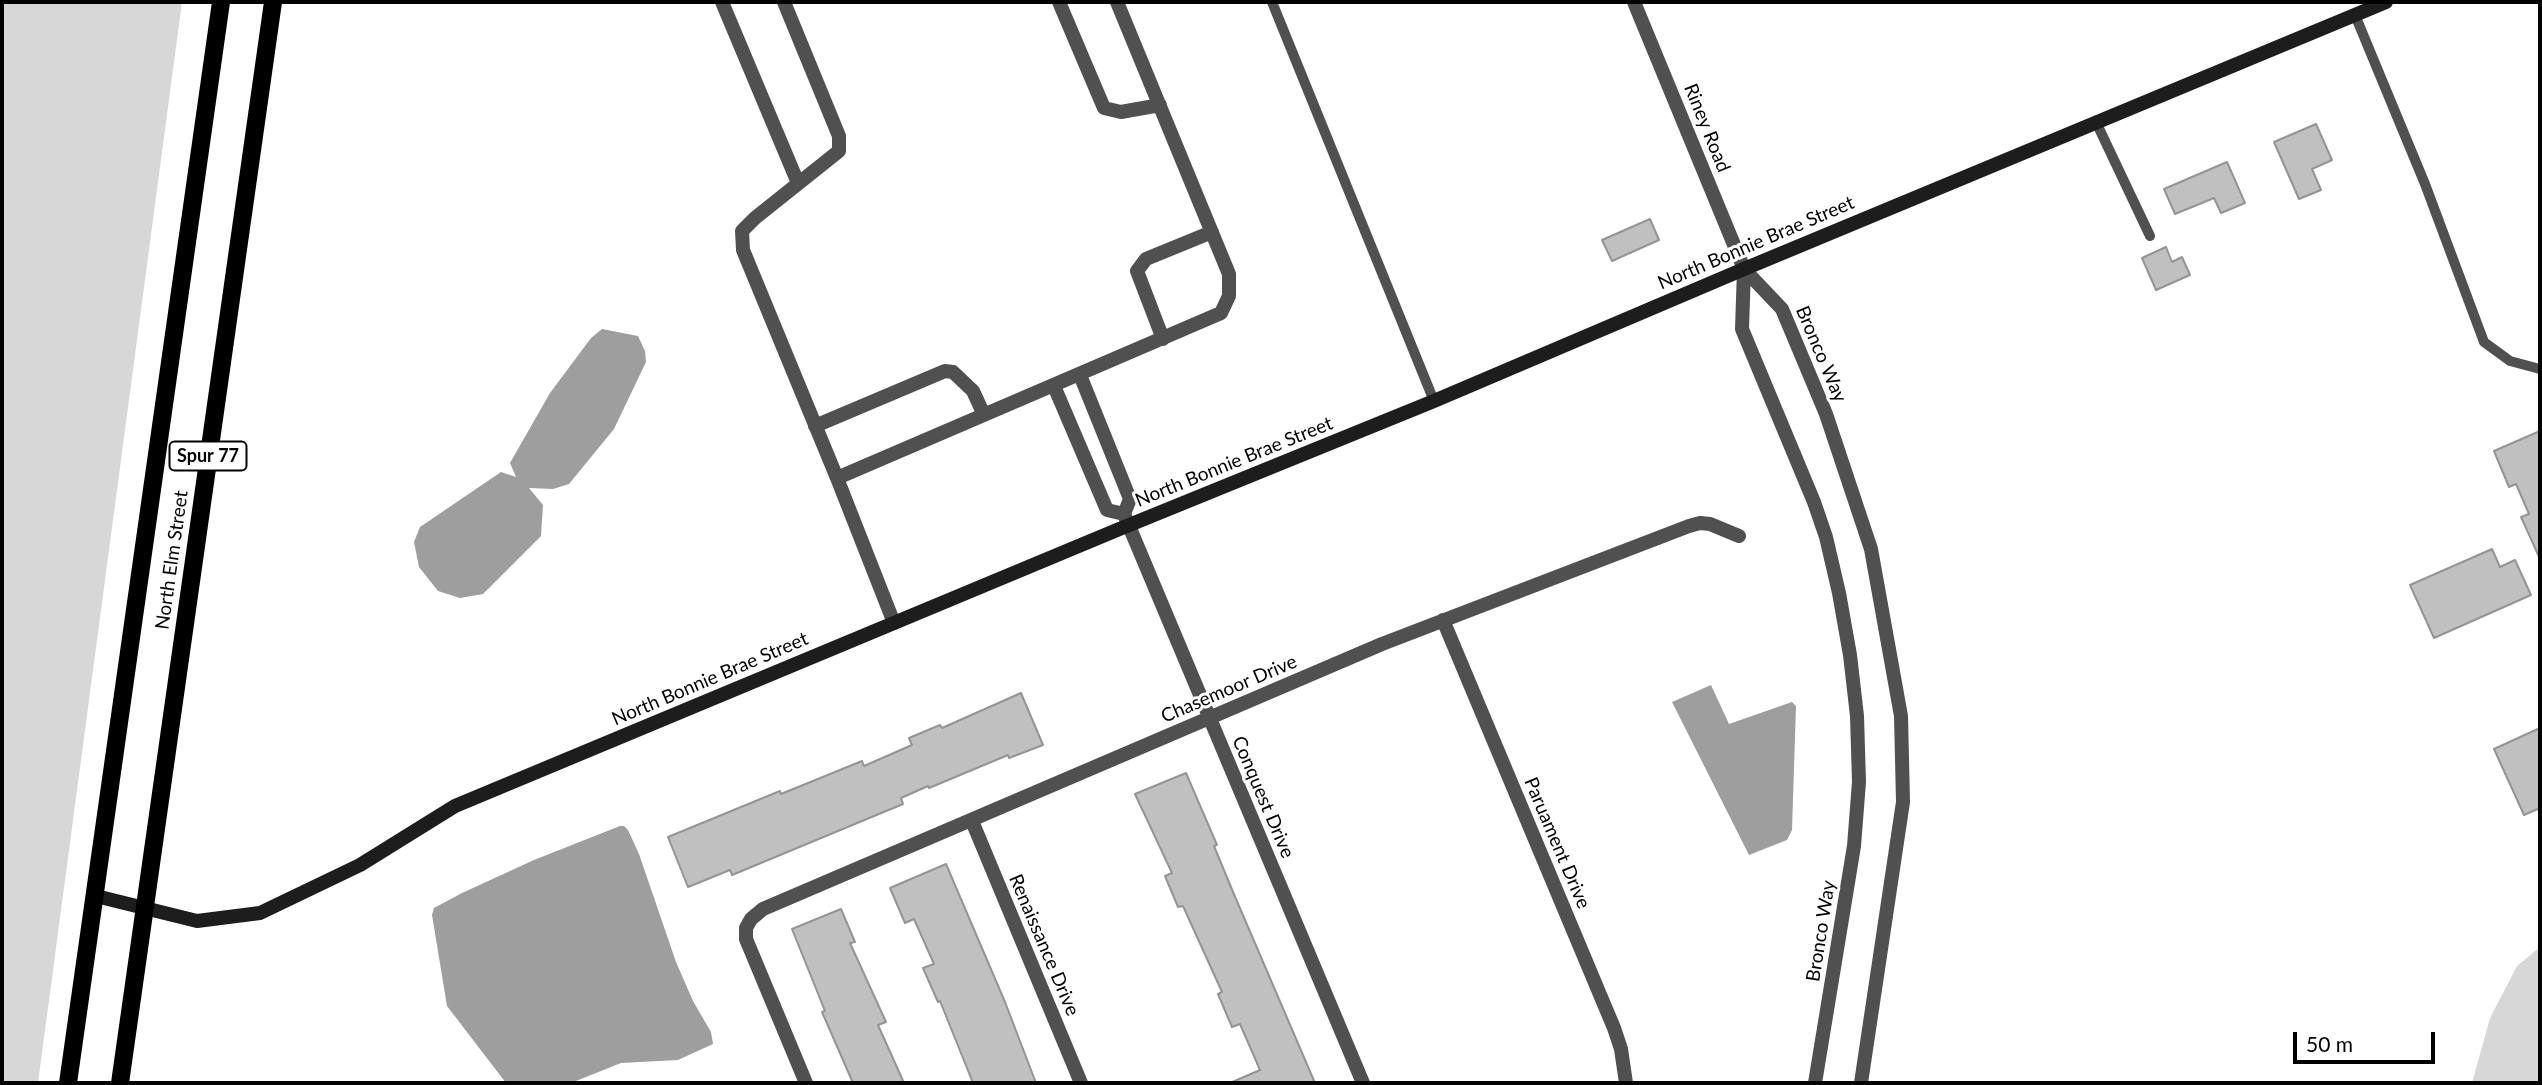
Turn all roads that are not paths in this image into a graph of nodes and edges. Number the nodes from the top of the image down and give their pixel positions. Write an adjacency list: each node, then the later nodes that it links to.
1 (221, 2): 31 (main road, North Elm Street / Spur 77)
2 (273, 2): 32 (main road, North Elm Street / Spur 77)
3 (722, 2): 13 (street)
4 (784, 2): 13 (street)
5 (1059, 2): 11 (street)
6 (1117, 2): 11 (street)
7 (1272, 2): 21 (lane)
8 (1634, 2): 16 (street, Riney Road)
9 (2386, 2): 10 (main road, North Bonnie Brae Street)
10 (2356, 15): 12 (main road, North Bonnie Brae Street); 18 (lane)
11 (1160, 105): 14 (street)
12 (2096, 122): 15 (lane); 16 (main road, North Bonnie Brae Street)
13 (799, 183): 23 (street)
14 (1212, 232): 17 (street); 17 (street)
15 (2150, 236)
16 (1744, 269): 21 (main road, North Bonnie Brae Street); 39 (street, Bronco Way); 40 (street, Bronco Way)
17 (1163, 339): 19 (street)
18 (2540, 369)
19 (1080, 375): 20 (street); 25 (street)
20 (1054, 386): 22 (street); 25 (street)
21 (1434, 401): 25 (main road, North Bonnie Brae Street)
22 (984, 415): 23 (street); 24 (street)
23 (815, 426): 24 (street)
24 (837, 478): 28 (street)
25 (1126, 520): 28 (main road, North Bonnie Brae Street); 29 (street, Conquest Drive)
26 (1739, 537): 27 (street, Chasemoor Drive)
27 (1443, 620): 29 (street, Chasemoor Drive); 38 (street, Paruament Drive)
28 (894, 623): 32 (main road, North Bonnie Brae Street)
29 (1209, 719): 30 (street, Chasemoor Drive); 37 (street, Conquest Drive)
30 (972, 821): 35 (street, Chasemoor Drive); 36 (street, Renaissance Drive)
31 (96, 896): 32 (main road, North Bonnie Brae Street); 33 (main road, North Elm Street / Spur 77)
32 (144, 909): 34 (main road, North Elm Street / Spur 77)
33 (68, 1083)
34 (120, 1083)
35 (806, 1083)
36 (1082, 1083)
37 (1363, 1083)
38 (1626, 1083)
39 (1815, 1083)
40 (1861, 1083)

